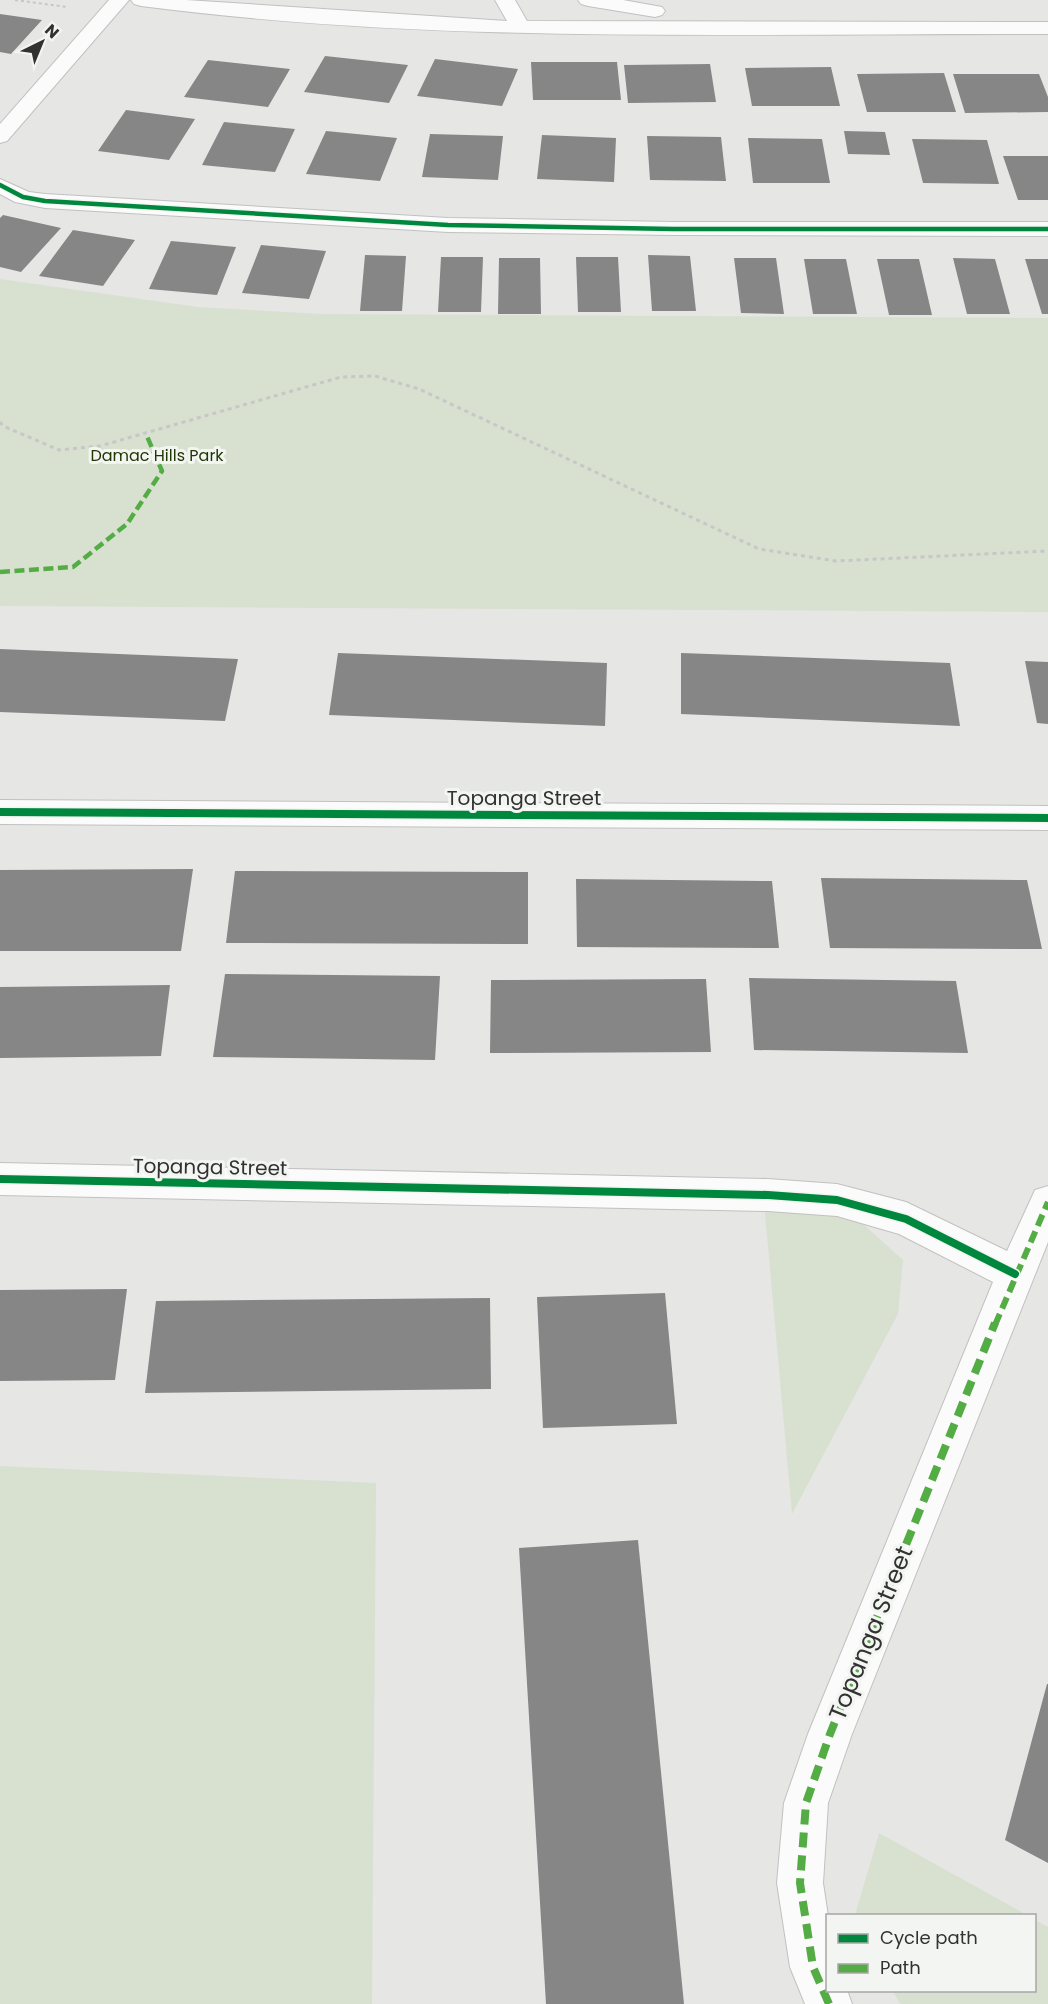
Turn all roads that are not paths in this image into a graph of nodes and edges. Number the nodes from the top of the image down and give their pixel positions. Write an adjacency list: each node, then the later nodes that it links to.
1 (119, 0): 10 (street)
2 (141, 0): 6 (street)
3 (505, 0): 8 (street)
4 (588, 0): 7 (street)
5 (477, 8): 6 (street)
6 (481, 27): 8 (street)
7 (764, 27): 8 (street); 9 (street)
8 (521, 28)
9 (1048, 28)
10 (6, 153): 11 (street)
11 (1048, 230)
12 (0, 812): 13 (street, Topanga Street)
13 (1048, 818)
14 (0, 1179): 16 (street, Topanga Street)
15 (1048, 1202): 16 (street, Topanga Street)
16 (1015, 1274): 17 (street, Topanga Street)
17 (829, 2004)

